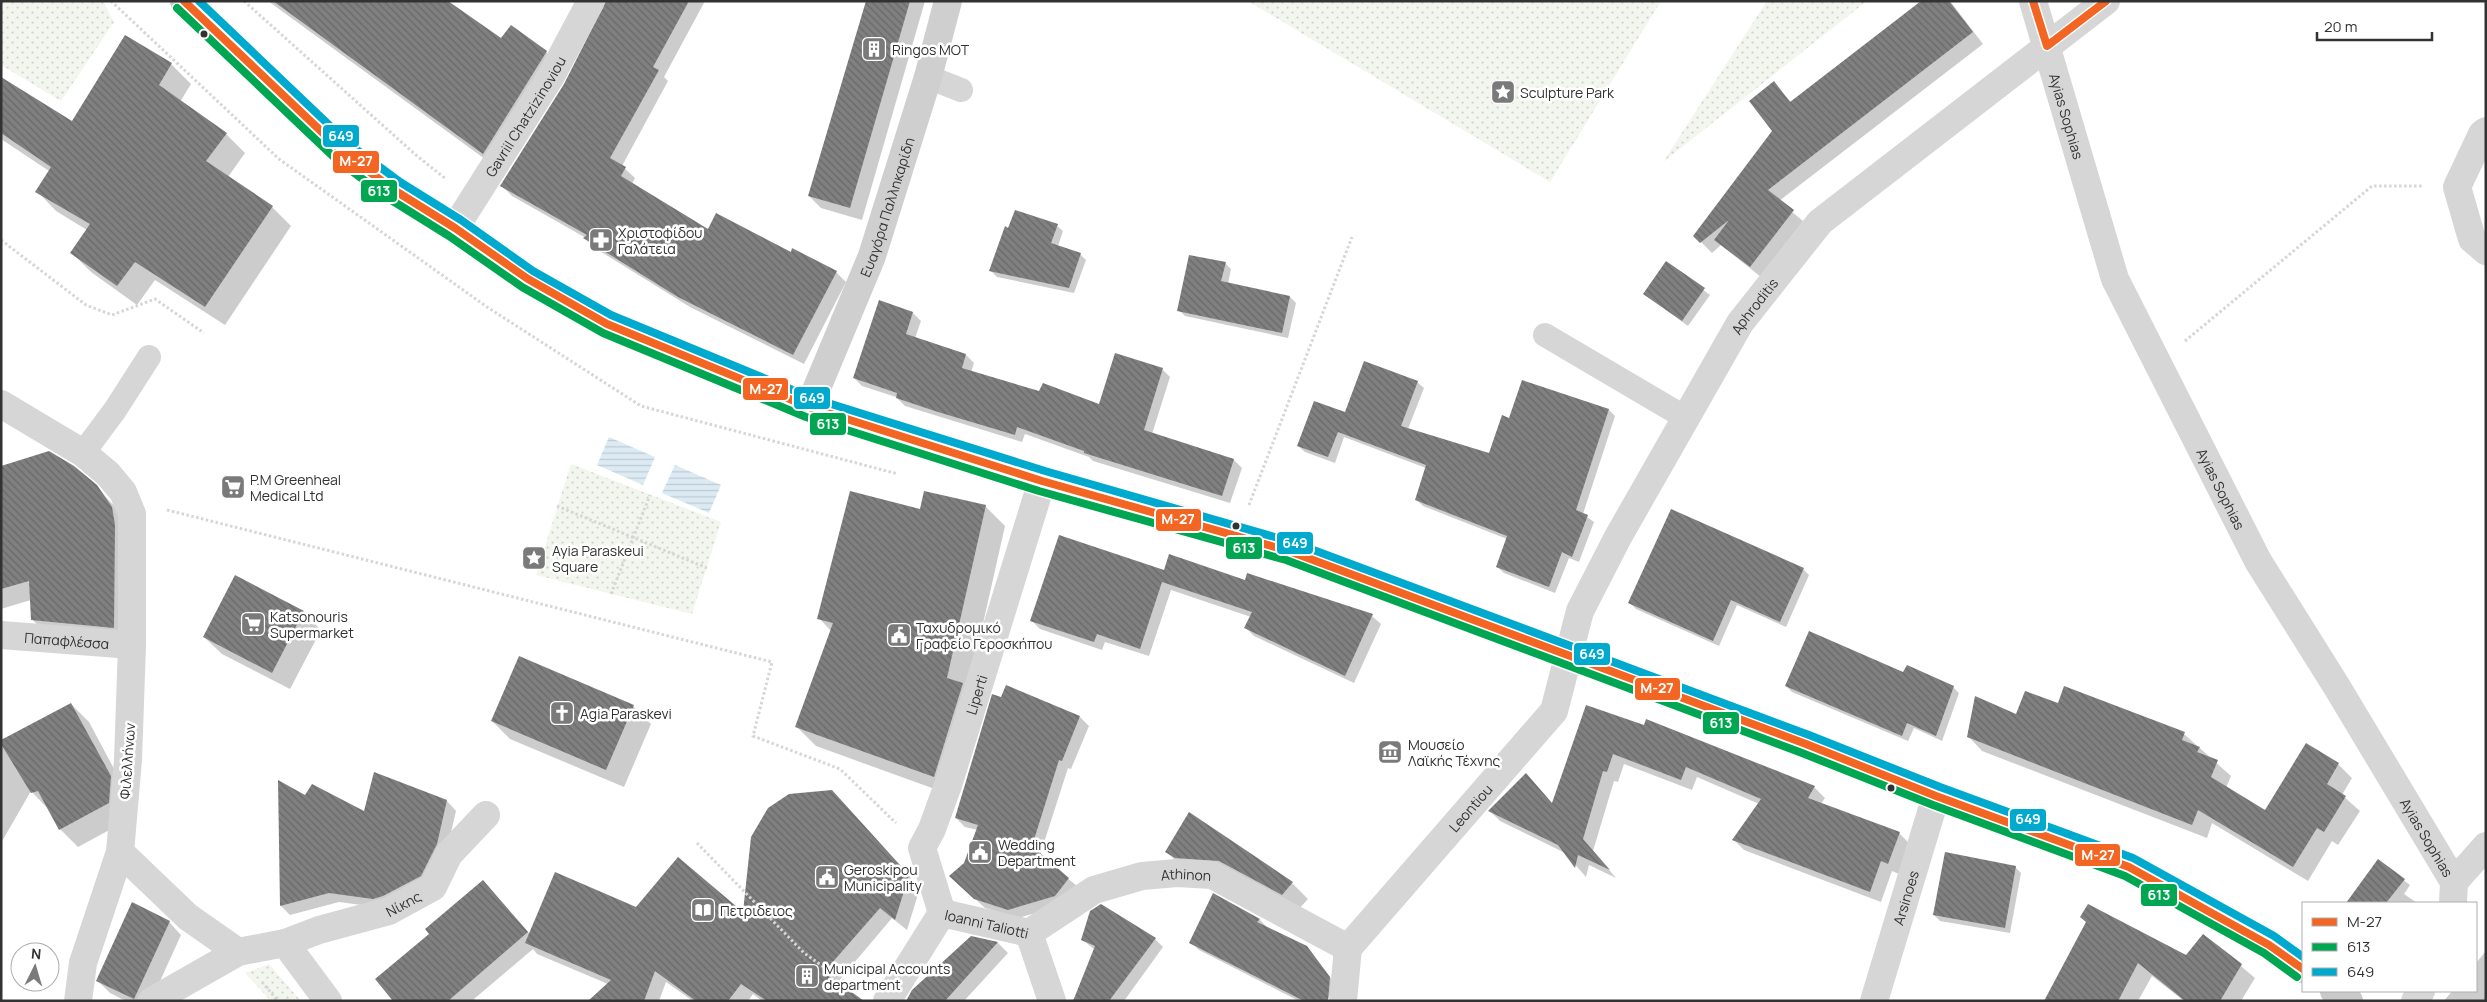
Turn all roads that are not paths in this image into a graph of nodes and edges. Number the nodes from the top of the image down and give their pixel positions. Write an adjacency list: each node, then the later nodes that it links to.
1 (184, 1): 10 (main road)
2 (591, 1): 10 (street, Gavriil Chatzizinoviou)
3 (948, 1): 7 (main road, Ευαγόρα Παλληκαρίδη)
4 (2033, 1): 6 (street, Ayias Sophias)
5 (2106, 1): 6 (street, Aphroditis)
6 (2047, 46): 16 (street, Aphroditis); 27 (street, Ayias Sophias)
7 (928, 77): 8 (lane); 15 (main road, Ευαγόρα Παλληκαρίδη)
8 (961, 90)
9 (2486, 131): 11 (street)
10 (455, 228): 15 (main road)
11 (2486, 251)
12 (1545, 335): 16 (lane)
13 (149, 357): 17 (lane)
14 (1, 404): 17 (street)
15 (809, 407): 18 (main road)
16 (1686, 418): 21 (street, Aphroditis)
17 (83, 453): 20 (street, Φιλελλήνων)
18 (1042, 481): 21 (main road); 25 (street, Liperti)
19 (1, 635): 20 (street, Παπαφλέσσα)
20 (132, 645): 26 (street, Φιλελλήνων)
21 (1570, 654): 22 (main road); 31 (street, Leontiou)
22 (1936, 796): 33 (main road); 41 (street, Arsinoes)
23 (486, 815): 30 (street, Νίκης)
24 (2486, 846): 27 (street)
25 (922, 848): 28 (street, Ioanni Taliotti)
26 (120, 852): 32 (street); 35 (street, Φιλελλήνων)
27 (2454, 893)
28 (942, 913): 29 (street, Ioanni Taliotti); 38 (street)
29 (1030, 933): 31 (street, Athinon); 39 (street, Ioanni Taliotti)
30 (285, 943): 32 (street, Νίκης); 37 (street)
31 (1348, 948): 40 (street)
32 (238, 952): 36 (street, Νίκης)
33 (2302, 968)
34 (2336, 992): 42 (main road)
35 (78, 1001)
36 (152, 1001)
37 (328, 1001)
38 (887, 1001)
39 (1052, 1001)
40 (1343, 1001)
41 (1874, 1001)
42 (2349, 1001)

